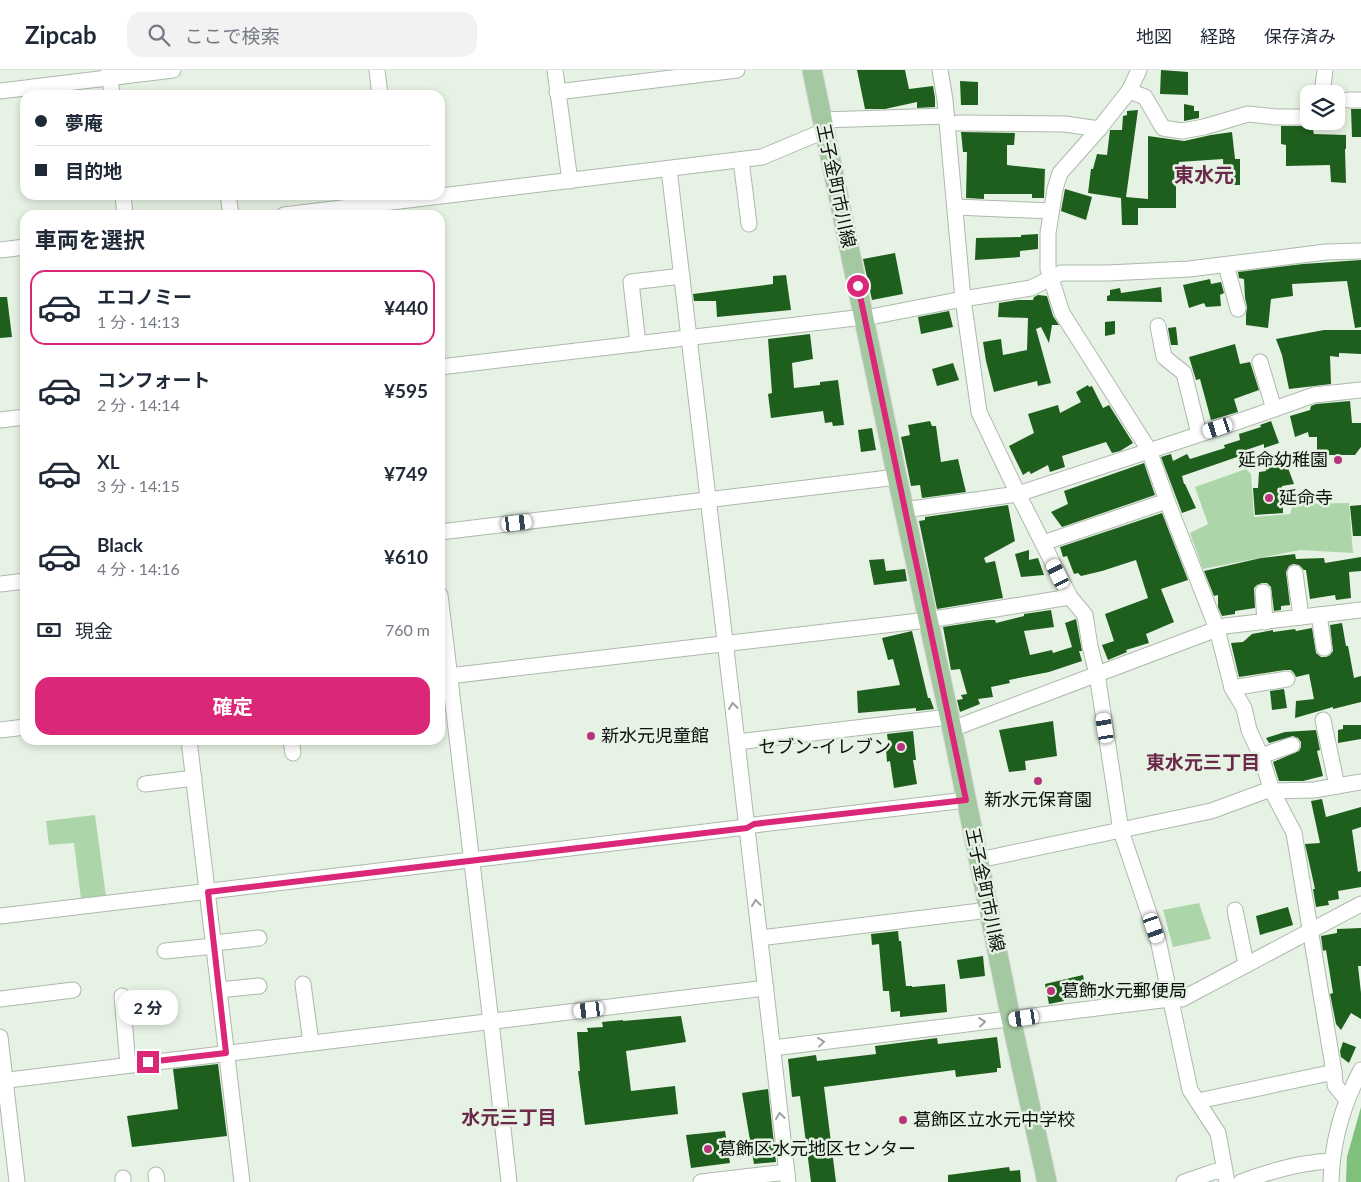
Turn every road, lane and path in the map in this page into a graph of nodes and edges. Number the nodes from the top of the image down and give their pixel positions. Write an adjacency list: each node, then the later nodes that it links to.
1 (173, 70): 9 (street)
2 (377, 70): 12 (street)
3 (555, 70): 15 (street)
4 (737, 70): 15 (street)
5 (812, 70): 18 (main road, 王子金町市川線)
6 (940, 70): 17 (street)
7 (1139, 70): 14 (street)
8 (1325, 70): 10 (street)
9 (109, 74): 11 (street); 13 (street)
10 (1323, 85)
11 (111, 90)
12 (379, 90)
13 (0, 91)
14 (1129, 91): 16 (street); 19 (street)
15 (557, 92): 22 (street)
16 (1300, 117)
17 (952, 119): 18 (street); 19 (street); 26 (street)
18 (823, 126): 20 (street); 38 (main road, 王子金町市川線)
19 (1099, 129): 28 (street)
20 (741, 160): 21 (street); 29 (street)
21 (669, 169): 22 (street); 34 (street)
22 (570, 182): 23 (street)
23 (445, 198)
24 (426, 200): 25 (street)
25 (394, 204): 27 (street)
26 (955, 207): 28 (street); 36 (street)
27 (334, 210)
28 (1051, 211): 35 (street)
29 (748, 224)
30 (20, 248): 31 (street)
31 (0, 250)
32 (1361, 251): 33 (street)
33 (1226, 265): 35 (street); 37 (street)
34 (682, 276): 40 (street); 41 (street)
35 (1050, 278): 36 (street); 49 (street)
36 (963, 299): 38 (street); 51 (street)
37 (1238, 309)
38 (864, 318): 40 (street); 50 (main road, 王子金町市川線)
39 (1158, 326): 48 (street)
40 (688, 338): 41 (street); 52 (street)
41 (638, 344): 43 (street)
42 (1260, 362): 45 (street)
43 (445, 366)
44 (1361, 390): 45 (street)
45 (1274, 409): 48 (street)
46 (20, 418): 47 (street)
47 (0, 420)
48 (1199, 434): 49 (street)
49 (1149, 450): 51 (street); 53 (street)
50 (897, 477): 52 (street); 54 (main road, 王子金町市川線)
51 (1018, 494): 54 (street); 56 (street)
52 (708, 500): 55 (street); 68 (street)
53 (1167, 500): 56 (street); 67 (street)
54 (904, 510): 65 (main road, 王子金町市川線)
55 (445, 531)
56 (1043, 543): 61 (street)
57 (1295, 573): 64 (street)
58 (20, 582): 59 (street)
59 (0, 584)
60 (1263, 592): 66 (street)
61 (1070, 597): 65 (street); 70 (street)
62 (1361, 610): 63 (street)
63 (1319, 615): 64 (street); 69 (street)
64 (1301, 617): 66 (street)
65 (928, 620): 68 (street); 75 (main road, 王子金町市川線)
66 (1265, 622): 67 (street)
67 (1217, 629): 70 (street); 73 (street)
68 (725, 644): 71 (street); 78 (street, one-way to 68)
69 (1324, 648)
70 (1096, 674): 75 (street); 89 (street)
71 (445, 677): 91 (street)
72 (1287, 679): 73 (street)
73 (1232, 688): 81 (street)
74 (1323, 720): 85 (street)
75 (951, 723): 78 (street); 87 (main road, 王子金町市川線)
76 (20, 728): 77 (street)
77 (0, 730)
78 (737, 742): 88 (street)
79 (190, 745): 82 (street)
80 (1292, 745): 81 (street)
81 (1261, 756): 86 (street)
82 (194, 778): 84 (street); 92 (street)
83 (1361, 782): 85 (street)
84 (145, 784)
85 (1337, 786): 86 (street)
86 (1271, 790): 89 (street); 97 (street)
87 (966, 800): 88 (street); 90 (main road, 王子金町市川線)
88 (747, 828): 91 (street); 99 (street, one-way to 88)
89 (1121, 831): 90 (street); 110 (street)
90 (979, 860): 94 (main road, 王子金町市川線)
91 (472, 861): 92 (street); 112 (street)
92 (208, 892): 96 (street); 100 (street)
93 (1361, 904): 97 (street)
94 (989, 910): 99 (street); 111 (main road, 王子金町市川線)
95 (1235, 910): 102 (street)
96 (0, 916)
97 (1310, 931): 102 (street); 119 (street)
98 (259, 938): 100 (street)
99 (760, 938): 105 (street)
100 (214, 944): 101 (street); 107 (street)
101 (165, 951)
102 (1246, 964): 110 (street)
103 (303, 984): 114 (street)
104 (259, 986): 107 (street)
105 (766, 988): 112 (street); 115 (street)
106 (73, 990): 109 (street)
107 (219, 990): 116 (street)
108 (122, 996): 117 (street)
109 (0, 999)
110 (1170, 999): 111 (street); 122 (street)
111 (1011, 1019): 115 (street, one-way to 111); 130 (main road, 王子金町市川線)
112 (492, 1022): 114 (street); 128 (street)
113 (0, 1037): 120 (street)
114 (311, 1043): 116 (street)
115 (773, 1048): 125 (street, one-way to 115)
116 (226, 1053): 117 (street); 127 (street)
117 (128, 1065): 120 (street)
118 (1361, 1070): 121 (street)
119 (1334, 1072): 121 (street); 122 (street)
120 (3, 1080): 126 (street)
121 (1347, 1100): 123 (street)
122 (1198, 1101): 124 (street)
123 (1332, 1161): 132 (street); 133 (street)
124 (1226, 1176): 131 (street)
125 (788, 1177): 129 (street)
126 (18, 1182)
127 (242, 1182)
128 (509, 1182)
129 (701, 1182)
130 (1047, 1182)
131 (1184, 1182)
132 (1241, 1182)
133 (1331, 1182)

